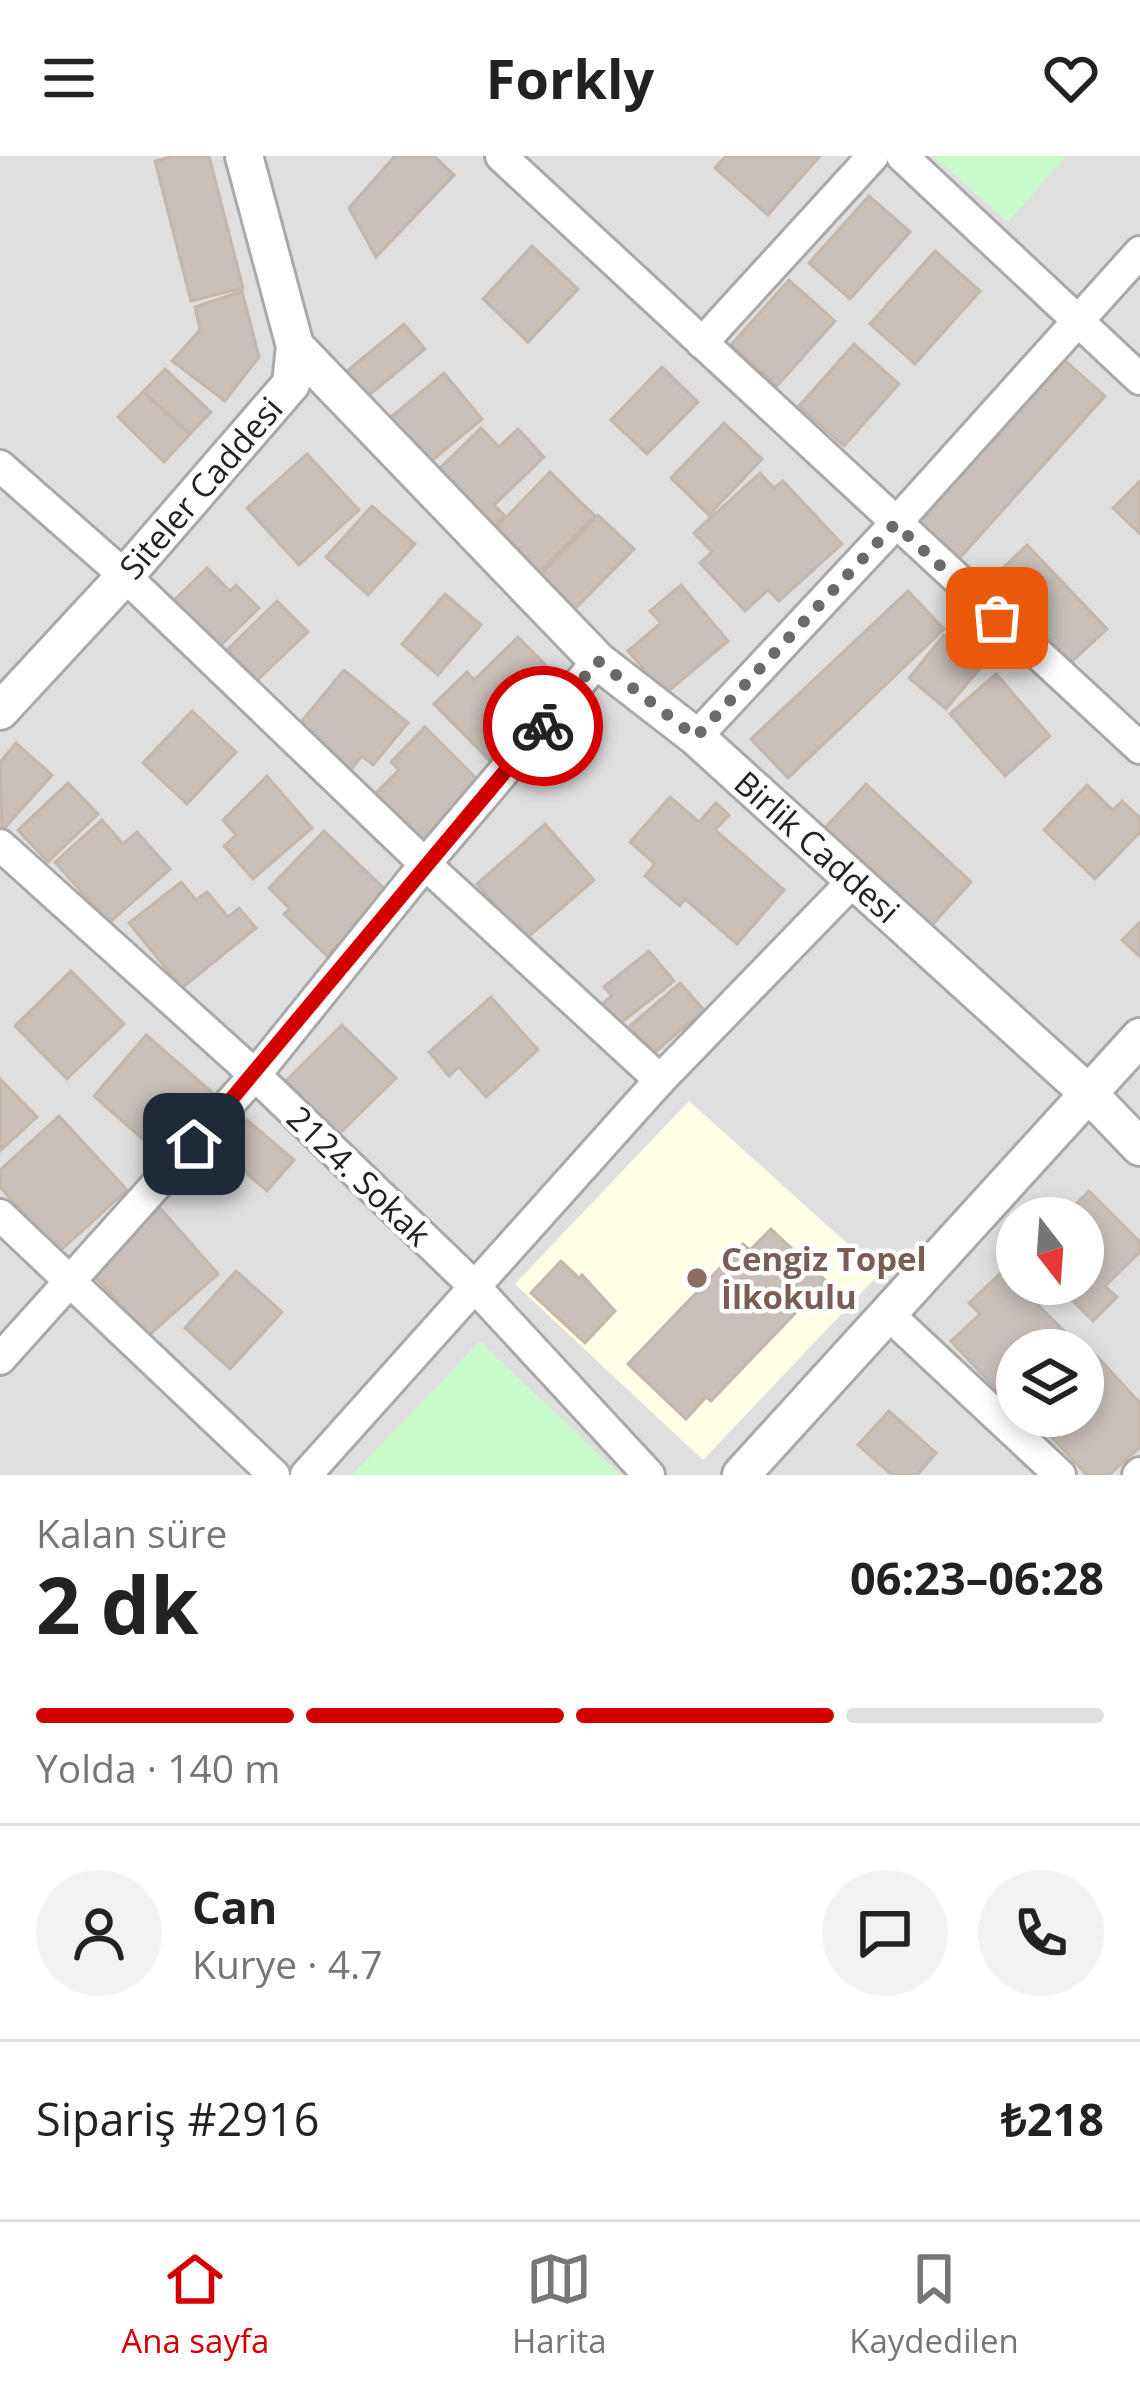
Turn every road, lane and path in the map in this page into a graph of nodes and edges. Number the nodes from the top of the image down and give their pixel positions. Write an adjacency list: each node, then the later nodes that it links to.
1 (244, 156): 8 (street)
2 (501, 156): 7 (street)
3 (873, 156): 7 (street)
4 (902, 156): 6 (street)
5 (1140, 252): 6 (street)
6 (1077, 320): 9 (street); 11 (street)
7 (702, 343): 11 (street)
8 (295, 346): 12 (street, Siteler Caddesi); 13 (street, Birlik Caddesi)
9 (1140, 379)
10 (0, 466): 12 (street)
11 (895, 524): 15 (street); 16 (street)
12 (125, 576): 14 (street, Siteler Caddesi); 18 (street)
13 (598, 661): 15 (street, Birlik Caddesi); 18 (street)
14 (0, 710)
15 (696, 737): 19 (street, Birlik Caddesi)
16 (1138, 742)
17 (0, 845): 21 (street, 2124. Sokak)
18 (425, 864): 21 (street); 22 (street)
19 (854, 880): 22 (street); 23 (street, Birlik Caddesi)
20 (1140, 1036): 23 (street)
21 (255, 1075): 26 (street); 27 (street, 2124. Sokak)
22 (660, 1080): 27 (street)
23 (1088, 1093): 24 (street, Birlik Caddesi); 28 (street)
24 (1140, 1147)
25 (0, 1215): 26 (street)
26 (73, 1281): 29 (street); 30 (street)
27 (475, 1287): 31 (street); 32 (street, 2124. Sokak)
28 (888, 1314): 33 (street); 34 (street)
29 (0, 1359)
30 (274, 1475)
31 (306, 1475)
32 (649, 1475)
33 (741, 1475)
34 (1060, 1475)

